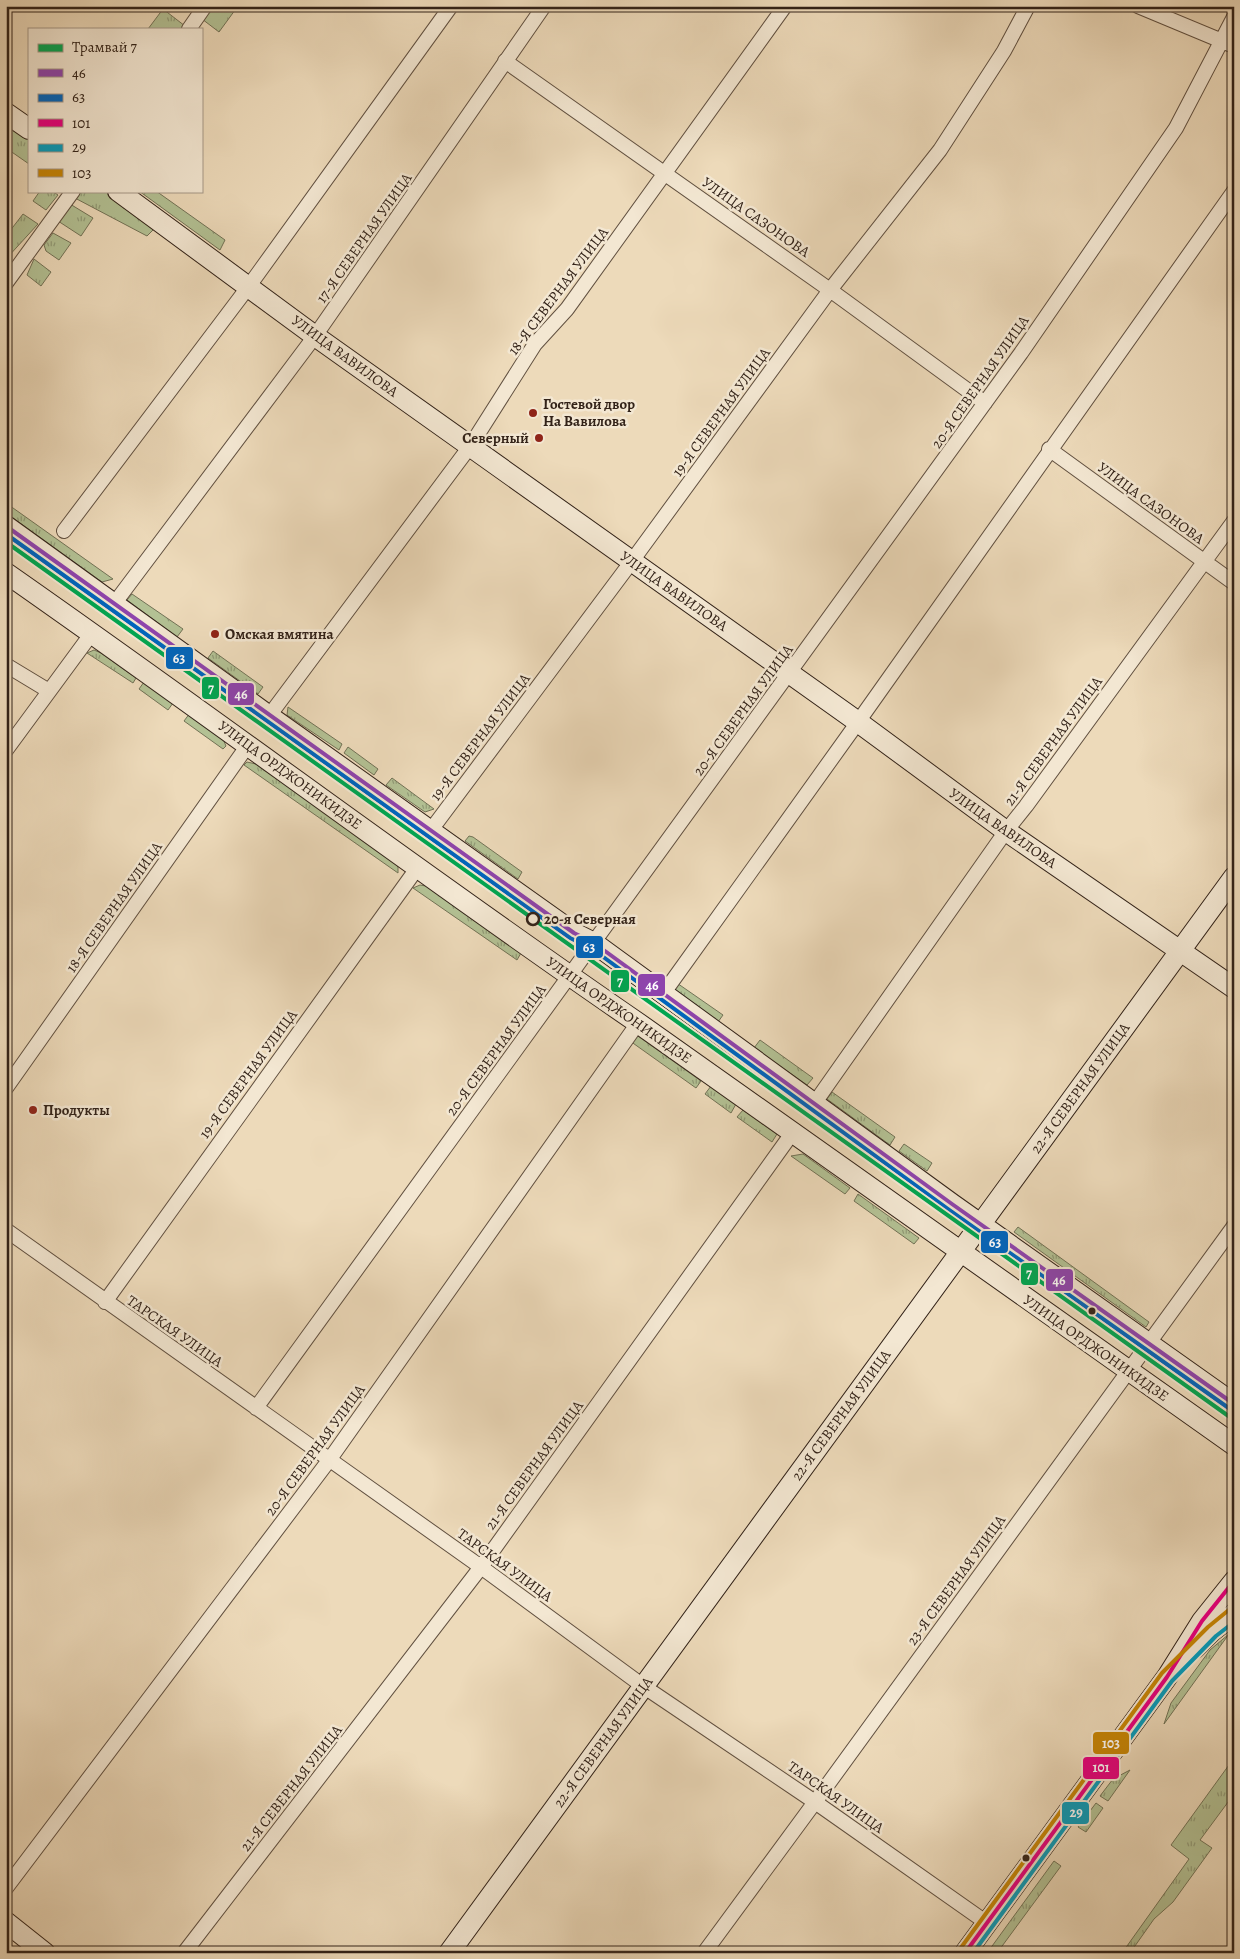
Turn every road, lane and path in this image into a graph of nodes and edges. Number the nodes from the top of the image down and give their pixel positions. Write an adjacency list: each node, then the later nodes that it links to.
1 (205, 6): 8 (street)
2 (451, 6): 18 (street)
3 (544, 6): 10 (street, 17-Я СЕВЕРНАЯ УЛИЦА)
4 (785, 6): 13 (street, 18-Я СЕВЕРНАЯ УЛИЦА)
5 (1028, 6): 19 (street, 19-Я СЕВЕРНАЯ УЛИЦА)
6 (1138, 6): 9 (street)
7 (1234, 17): 9 (street, 20-Я СЕВЕРНАЯ УЛИЦА)
8 (190, 28)
9 (1228, 43): 21 (street, 20-Я СЕВЕРНАЯ УЛИЦА)
10 (505, 61): 13 (street, УЛИЦА САЗОНОВА); 20 (street, 17-Я СЕВЕРНАЯ УЛИЦА)
11 (6, 113): 12 (main road)
12 (28, 128)
13 (665, 174): 19 (street, УЛИЦА САЗОНОВА); 22 (street, 18-Я СЕВЕРНАЯ УЛИЦА)
14 (1234, 190): 23 (street)
15 (72, 192): 17 (street)
16 (119, 192): 18 (main road, УЛИЦА ВАВИЛОВА)
17 (6, 283)
18 (249, 286): 20 (main road, УЛИЦА ВАВИЛОВА); 26 (street)
19 (830, 290): 21 (street, УЛИЦА САЗОНОВА); 27 (street, 19-Я СЕВЕРНАЯ УЛИЦА)
20 (316, 336): 22 (main road, УЛИЦА ВАВИЛОВА); 31 (street, 17-Я СЕВЕРНАЯ УЛИЦА)
21 (985, 403): 34 (street, 20-Я СЕВЕРНАЯ УЛИЦА)
22 (471, 445): 27 (main road, УЛИЦА ВАВИЛОВА); 36 (street, 18-Я СЕВЕРНАЯ УЛИЦА)
23 (1049, 450): 28 (street, УЛИЦА САЗОНОВА); 37 (street)
24 (1234, 521): 28 (street, 21-Я СЕВЕРНАЯ УЛИЦА)
25 (6, 526): 31 (main road)
26 (64, 531)
27 (632, 562): 34 (main road, УЛИЦА ВАВИЛОВА); 40 (street, 19-Я СЕВЕРНАЯ УЛИЦА)
28 (1205, 562): 30 (street, УЛИЦА САЗОНОВА); 41 (street, 21-Я СЕВЕРНАЯ УЛИЦА)
29 (6, 573): 32 (main road, УЛИЦА ОРДЖОНИКИДЗЕ)
30 (1234, 583)
31 (114, 604): 36 (main road)
32 (92, 633): 35 (street); 38 (main road, УЛИЦА ОРДЖОНИКИДЗЕ)
33 (6, 665): 35 (street)
34 (790, 674): 37 (main road, УЛИЦА ВАВИЛОВА); 44 (street, 20-Я СЕВЕРНАЯ УЛИЦА)
35 (50, 690): 39 (street)
36 (269, 716): 40 (main road)
37 (858, 722): 41 (main road, УЛИЦА ВАВИЛОВА); 48 (street)
38 (248, 745): 42 (main road, УЛИЦА ОРДЖОНИКИДЗЕ); 50 (street, 18-Я СЕВЕРНАЯ УЛИЦА)
39 (6, 750)
40 (431, 830): 44 (main road)
41 (1006, 831): 45 (main road, УЛИЦА ВАВИЛОВА); 51 (street, 21-Я СЕВЕРНАЯ УЛИЦА)
42 (418, 867): 46 (main road, УЛИЦА ОРДЖОНИКИДЗЕ); 57 (street, 19-Я СЕВЕРНАЯ УЛИЦА)
43 (1234, 877): 45 (main road, 22-Я СЕВЕРНАЯ УЛИЦА)
44 (594, 944): 46 (street, 20-Я СЕВЕРНАЯ УЛИЦА); 48 (main road)
45 (1180, 950): 47 (main road, УЛИЦА ВАВИЛОВА); 53 (main road, 22-Я СЕВЕРНАЯ УЛИЦА)
46 (570, 977): 49 (main road, УЛИЦА ОРДЖОНИКИДЗЕ); 61 (street, 20-Я СЕВЕРНАЯ УЛИЦА)
47 (1234, 988)
48 (663, 994): 51 (main road)
49 (638, 1023): 52 (main road, УЛИЦА ОРДЖОНИКИДЗЕ); 63 (street, 20-Я СЕВЕРНАЯ УЛИЦА)
50 (6, 1088)
51 (814, 1104): 53 (main road)
52 (793, 1132): 56 (main road, УЛИЦА ОРДЖОНИКИДЗЕ); 64 (street, 21-Я СЕВЕРНАЯ УЛИЦА)
53 (981, 1224): 56 (main road, 22-Я СЕВЕРНАЯ УЛИЦА); 58 (main road)
54 (1234, 1226): 58 (street, 23-Я СЕВЕРНАЯ УЛИЦА)
55 (6, 1230): 57 (street, ТАРСКАЯ УЛИЦА)
56 (960, 1252): 59 (main road, УЛИЦА ОРДЖОНИКИДЗЕ); 68 (main road, 22-Я СЕВЕРНАЯ УЛИЦА)
57 (106, 1302): 61 (street, ТАРСКАЯ УЛИЦА)
58 (1148, 1344): 59 (street, 23-Я СЕВЕРНАЯ УЛИЦА); 60 (main road)
59 (1129, 1371): 62 (main road, УЛИЦА ОРДЖОНИКИДЗЕ); 69 (street, 23-Я СЕВЕРНАЯ УЛИЦА)
60 (1234, 1404)
61 (256, 1408): 63 (street, ТАРСКАЯ УЛИЦА)
62 (1234, 1445)
63 (330, 1459): 64 (street, ТАРСКАЯ УЛИЦА); 70 (street, 20-Я СЕВЕРНАЯ УЛИЦА)
64 (481, 1567): 68 (street, ТАРСКАЯ УЛИЦА); 74 (street, 21-Я СЕВЕРНАЯ УЛИЦА)
65 (1234, 1581): 67 (main road)
66 (1234, 1614): 67 (main road)
67 (1167, 1677): 72 (main road)
68 (643, 1686): 69 (street, ТАРСКАЯ УЛИЦА); 75 (main road, 22-Я СЕВЕРНАЯ УЛИЦА)
69 (816, 1802): 72 (street, ТАРСКАЯ УЛИЦА); 76 (street, 23-Я СЕВЕРНАЯ УЛИЦА)
70 (6, 1888)
71 (6, 1922): 73 (main road)
72 (987, 1923): 77 (main road)
73 (45, 1953)
74 (184, 1953)
75 (449, 1953)
76 (704, 1953)
77 (966, 1953)

